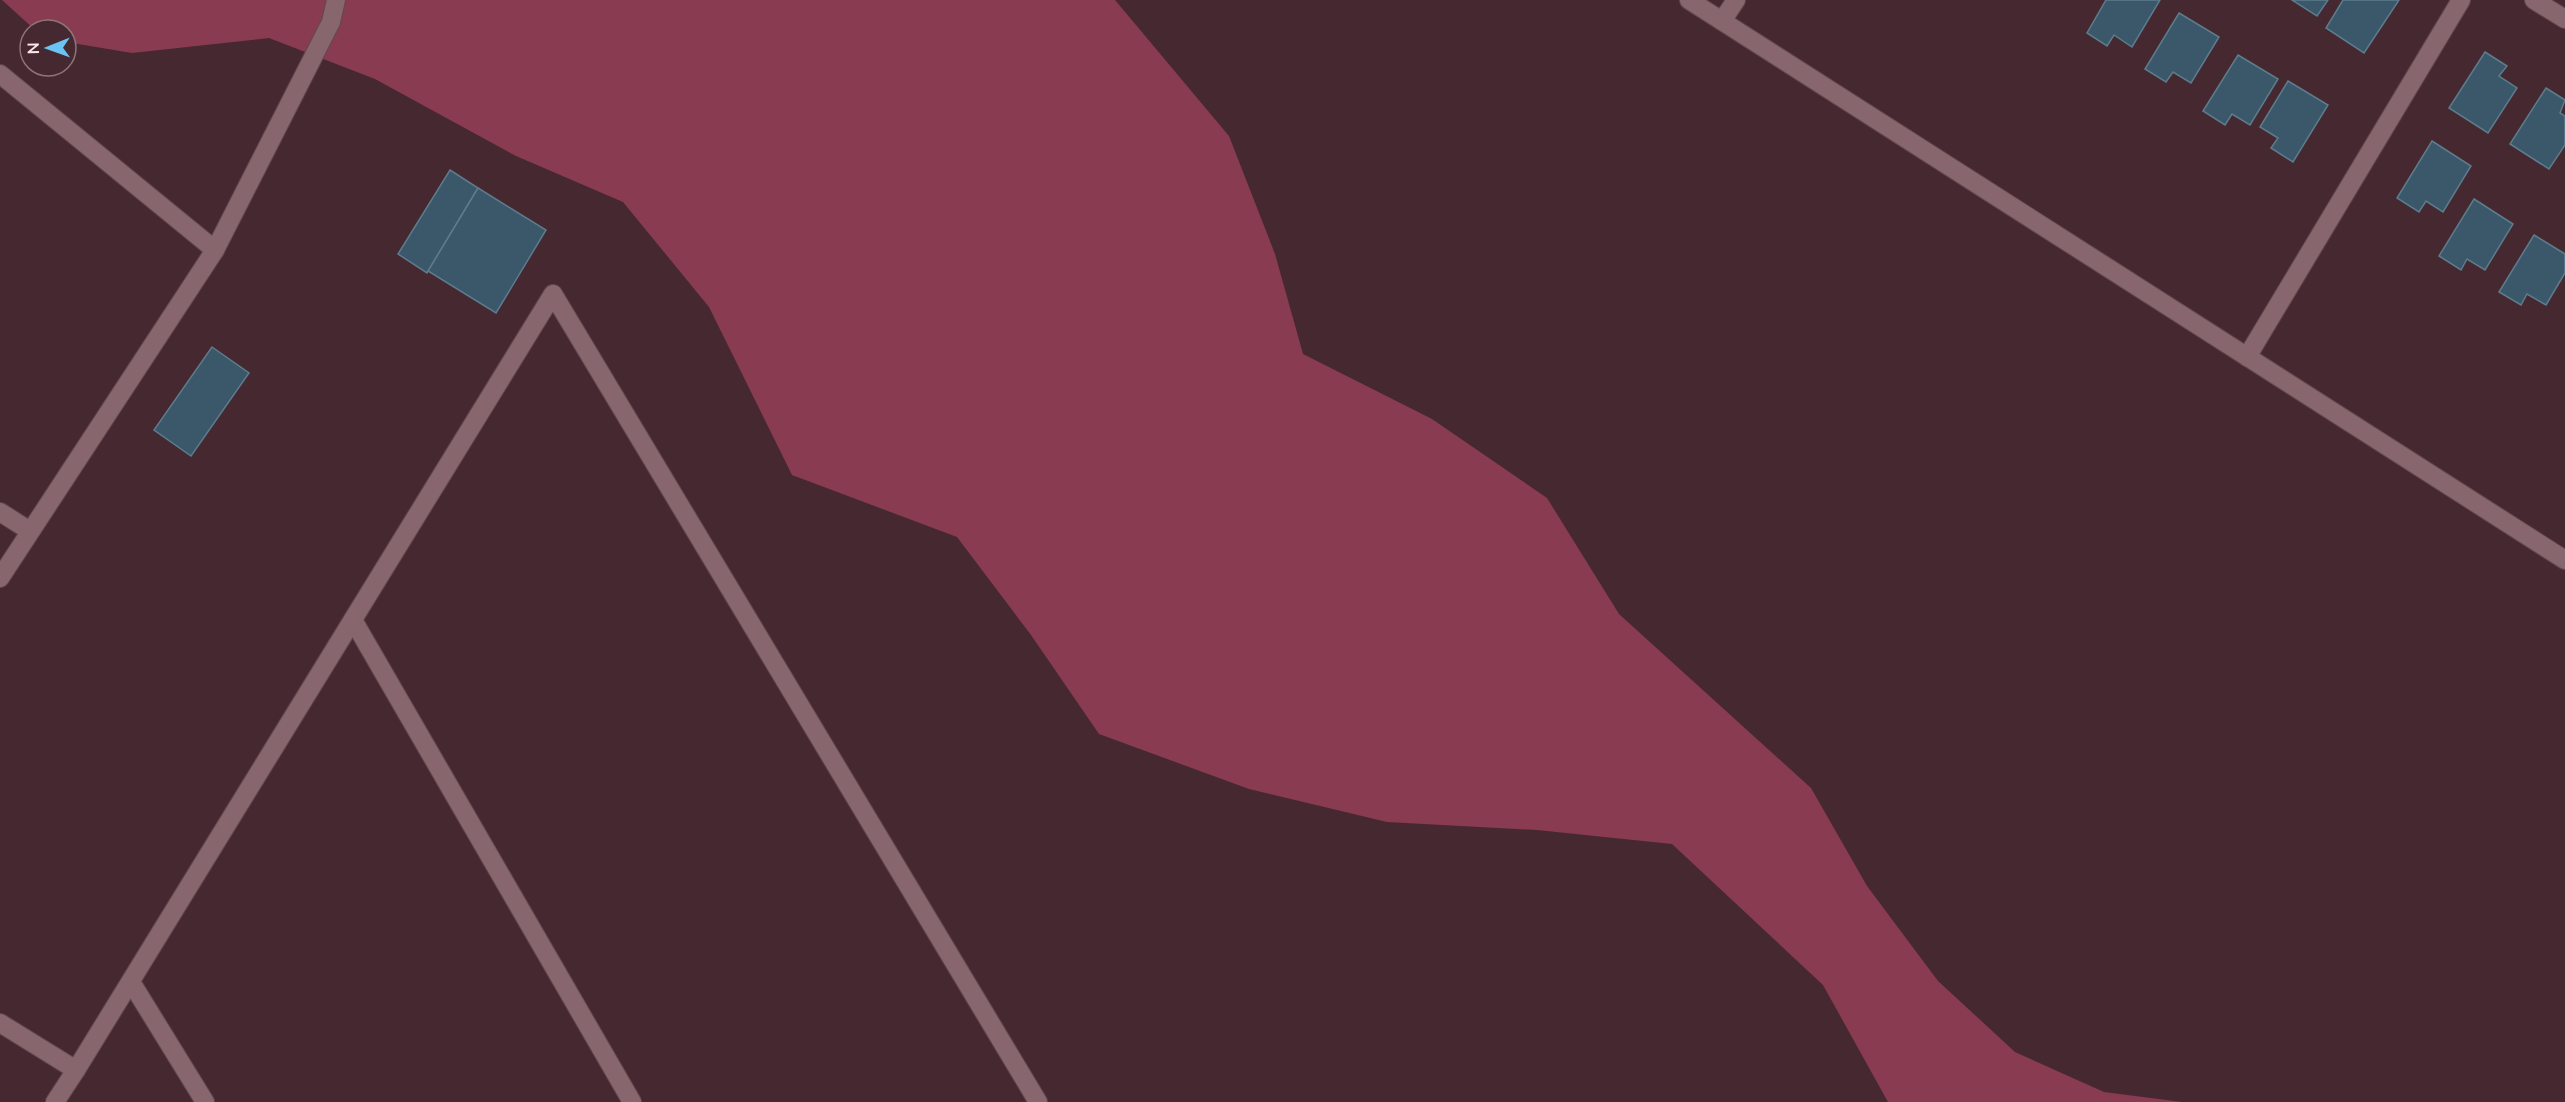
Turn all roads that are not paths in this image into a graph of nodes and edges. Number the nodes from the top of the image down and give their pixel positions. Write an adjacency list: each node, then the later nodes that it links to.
1 (336, 0): 9 (street)
2 (1689, 0): 7 (street)
3 (1736, 0): 7 (street)
4 (2461, 0): 10 (street)
5 (2535, 0): 6 (street)
6 (2565, 19)
7 (1722, 21): 10 (street)
8 (0, 74): 9 (street)
9 (214, 250): 12 (street)
10 (2247, 357): 13 (street)
11 (0, 512): 12 (street)
12 (30, 531): 14 (street)
13 (2565, 560)
14 (0, 578)
15 (353, 620): 16 (street); 21 (street); 22 (street)
16 (131, 981): 18 (street); 20 (street)
17 (0, 1023): 18 (street)
18 (76, 1070): 19 (street)
19 (55, 1102)
20 (205, 1102)
21 (632, 1102)
22 (1038, 1102)

